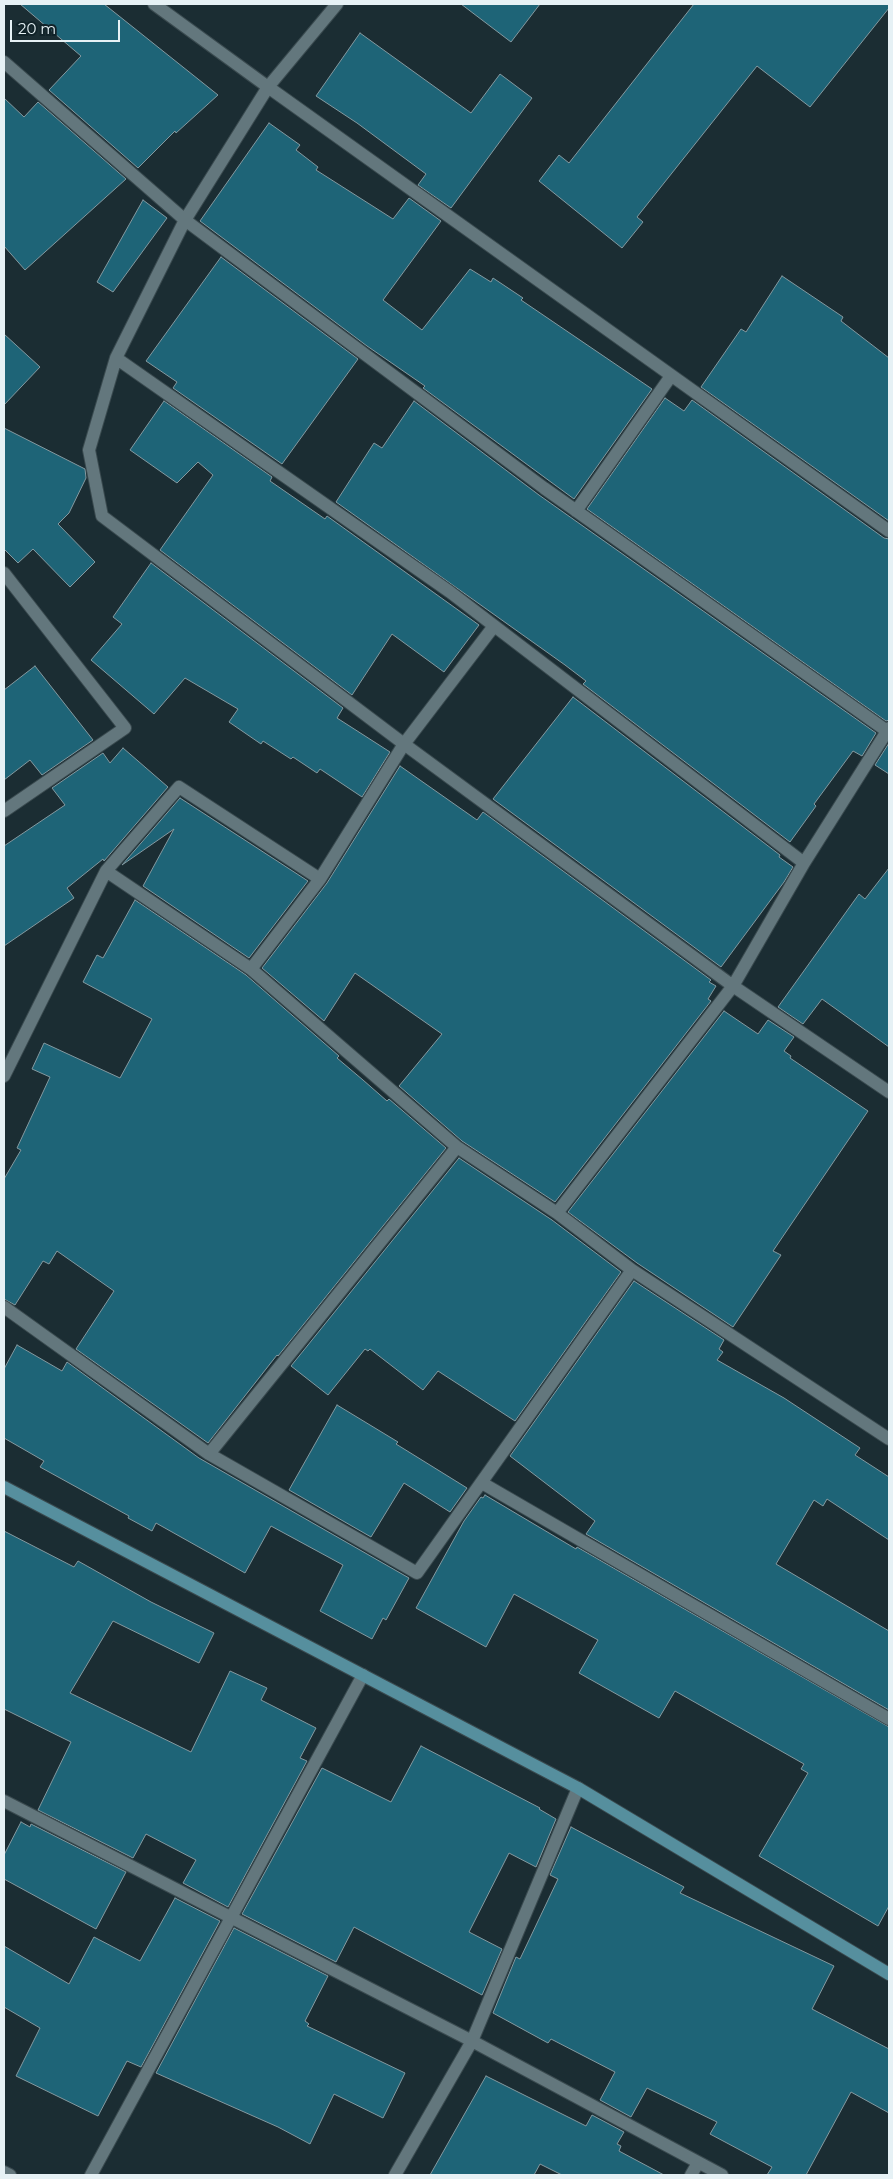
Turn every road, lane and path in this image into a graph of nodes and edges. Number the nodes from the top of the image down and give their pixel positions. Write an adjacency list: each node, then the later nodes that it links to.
1 (154, 4): 4 (street)
2 (337, 4): 4 (street)
3 (4, 62): 5 (street)
4 (268, 87): 5 (street); 7 (street)
5 (184, 220): 6 (street); 8 (street)
6 (116, 358): 11 (street); 13 (street)
7 (671, 376): 8 (street); 9 (street)
8 (576, 511): 12 (street)
9 (889, 531)
10 (4, 573): 14 (street)
11 (494, 626): 13 (street); 15 (street)
12 (888, 730): 15 (street)
13 (404, 744): 17 (street); 19 (street)
14 (4, 811)
15 (804, 863): 19 (street)
16 (106, 870): 17 (street); 18 (street); 20 (street)
17 (320, 880): 18 (street)
18 (251, 969): 22 (street)
19 (733, 986): 21 (street); 23 (street)
20 (4, 1076)
21 (889, 1092)
22 (457, 1147): 23 (street); 27 (street)
23 (557, 1213): 24 (street)
24 (632, 1270): 26 (street); 28 (street)
25 (4, 1307): 27 (street)
26 (889, 1439)
27 (209, 1454): 28 (street)
28 (482, 1483): 31 (street)
29 (4, 1486): 30 (main road)
30 (363, 1675): 32 (main road); 34 (street)
31 (889, 1719)
32 (578, 1788): 35 (main road); 36 (street)
33 (4, 1801): 34 (street)
34 (231, 1917): 36 (street); 40 (street)
35 (889, 1974)
36 (472, 2041): 37 (street); 41 (street)
37 (698, 2163): 42 (street); 43 (street)
38 (4, 2172): 39 (street)
39 (10, 2175)
40 (90, 2175)
41 (395, 2175)
42 (691, 2175)
43 (722, 2175)

